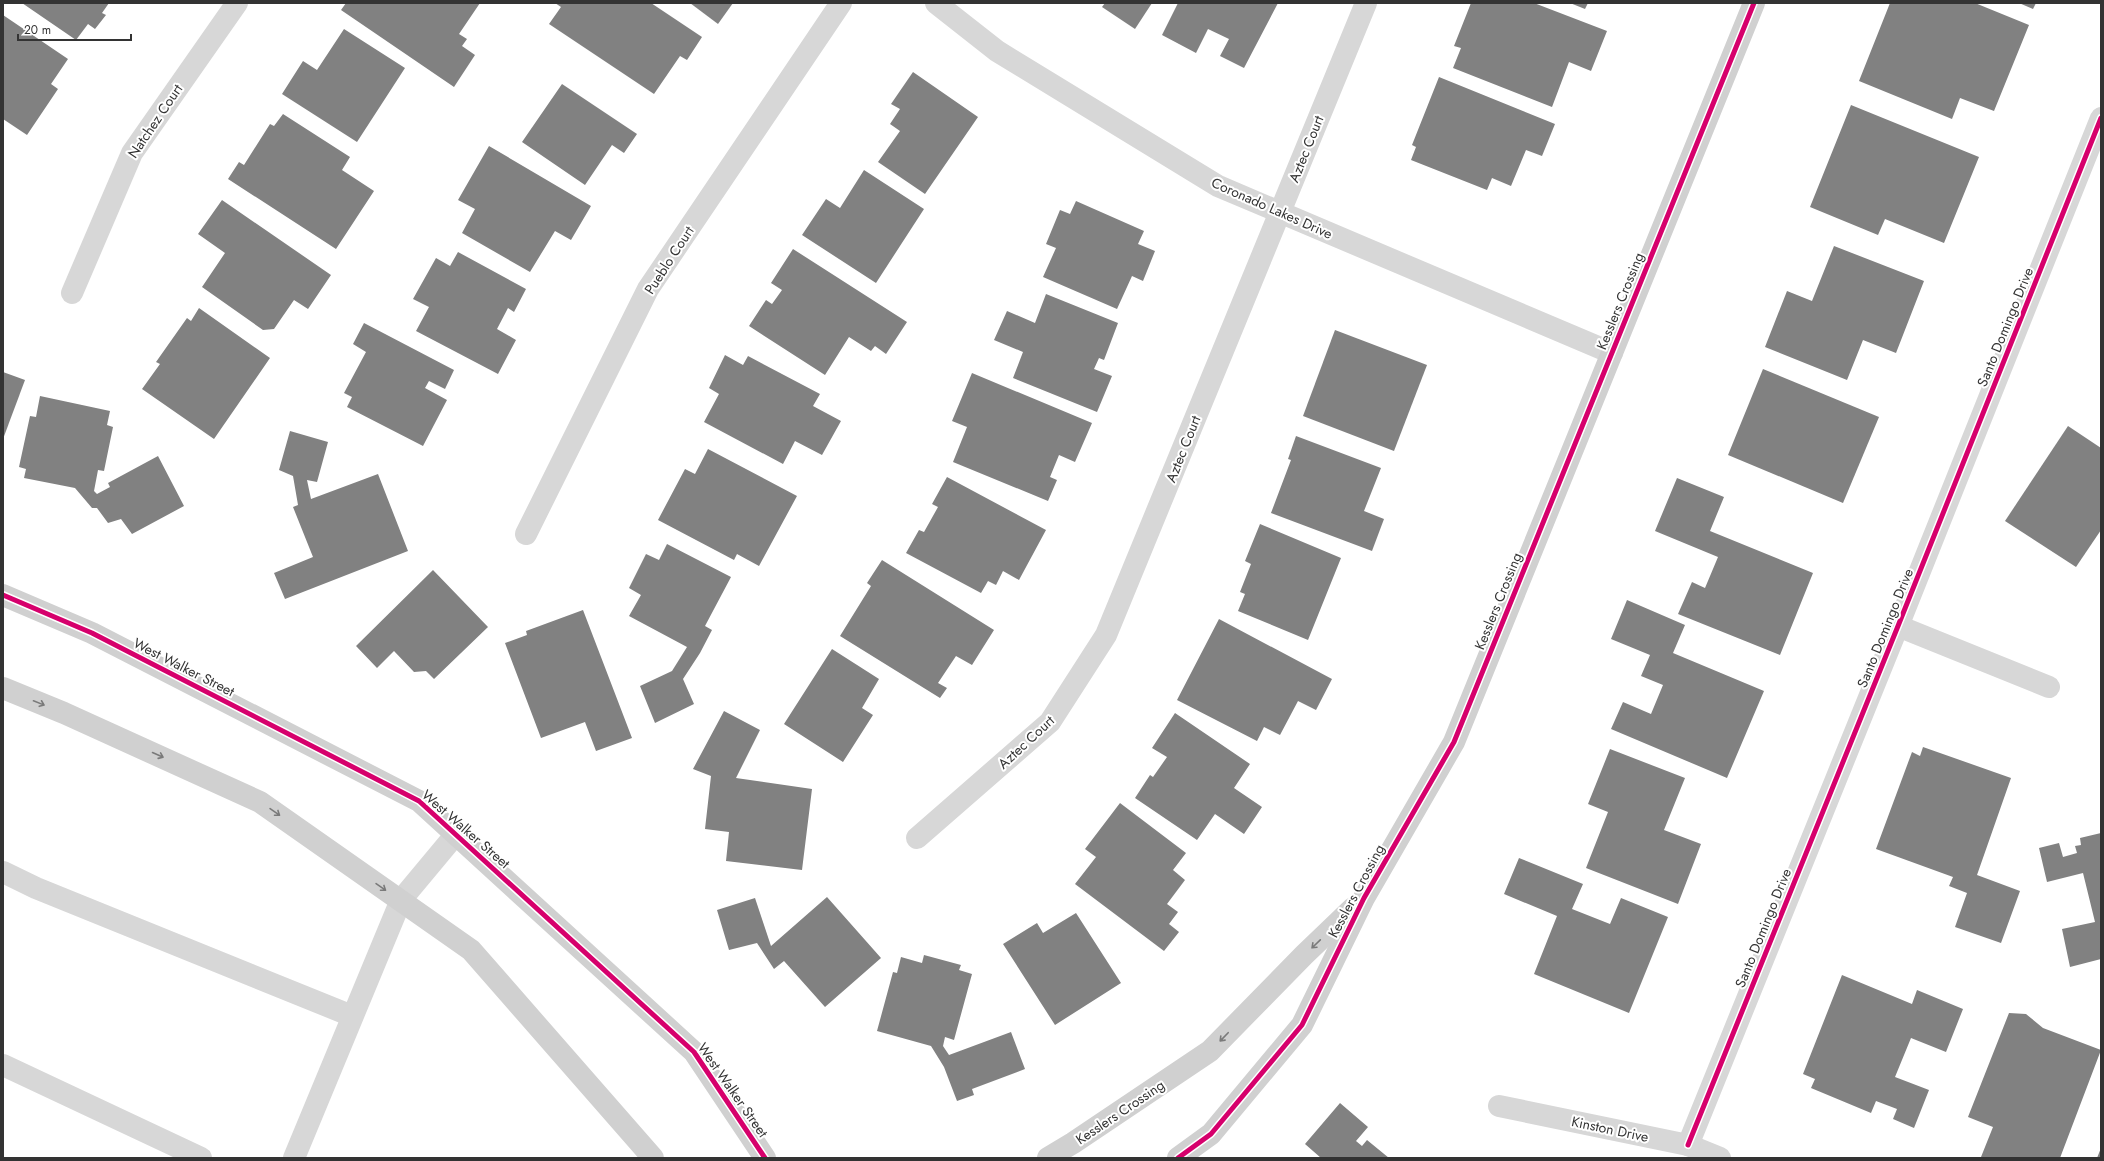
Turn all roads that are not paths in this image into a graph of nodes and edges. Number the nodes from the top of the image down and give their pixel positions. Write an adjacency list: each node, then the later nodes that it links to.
1 (237, 3): 8 (street, Natchez Court)
2 (841, 3): 10 (street, Pueblo Court)
3 (936, 3): 7 (street, Coronado Lakes Drive)
4 (1366, 3): 7 (street, Aztec Court)
5 (1754, 3): 9 (street, Kesslers Crossing)
6 (2101, 118): 12 (street, Santo Domingo Drive)
7 (1280, 212): 9 (street, Coronado Lakes Drive); 16 (street, Aztec Court)
8 (72, 293)
9 (1612, 353): 18 (street, Kesslers Crossing)
10 (526, 534)
11 (3, 595): 15 (street, West Walker Street)
12 (1898, 626): 13 (street, Santo Domingo Drive); 23 (street, Santo Domingo Drive)
13 (2049, 687)
14 (3, 688): 19 (street, one-way to 19)
15 (456, 834): 19 (street); 27 (street, West Walker Street)
16 (916, 838)
17 (3, 872): 20 (street)
18 (1364, 898): 28 (street, Kesslers Crossing, one-way to 28); 29 (street, Kesslers Crossing)
19 (401, 900): 20 (street); 26 (street)
20 (352, 1016): 25 (street)
21 (3, 1065): 24 (street)
22 (1498, 1106): 23 (street, Kinston Drive)
23 (1688, 1145): 30 (street, Kinston Drive)
24 (202, 1158)
25 (294, 1158)
26 (653, 1158)
27 (765, 1158)
28 (1048, 1158)
29 (1178, 1158)
30 (1720, 1158)

